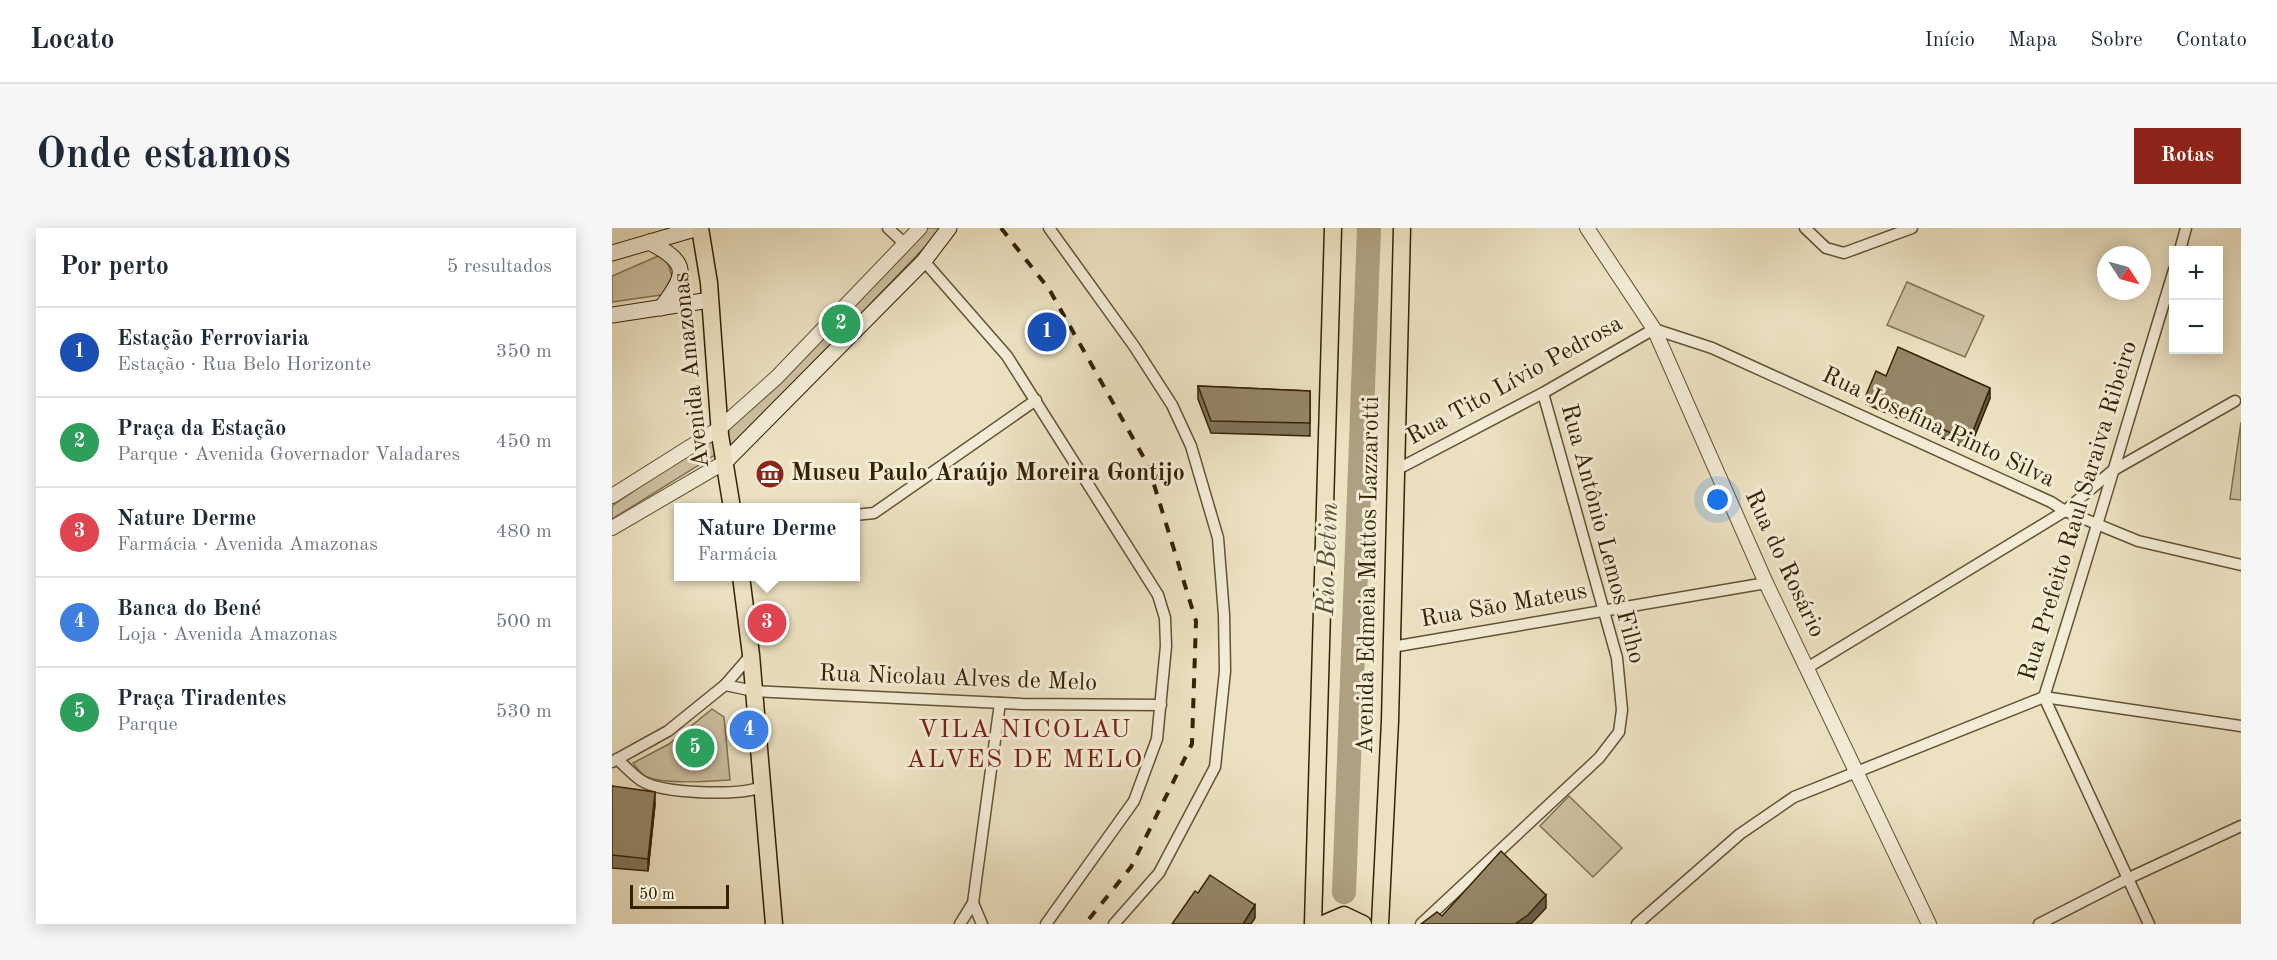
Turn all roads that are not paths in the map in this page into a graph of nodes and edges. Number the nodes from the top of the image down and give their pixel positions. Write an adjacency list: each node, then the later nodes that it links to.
1 (699, 228): 12 (main road); 18 (main road, Avenida Amazonas)
2 (888, 228): 13 (street)
3 (920, 228): 13 (street)
4 (950, 228): 16 (main road)
5 (1050, 228): 58 (street)
6 (1333, 228): 59 (main road, Avenida Edmeia Mattos Lazzarotti)
7 (1402, 228): 27 (main road, Avenida Edmeia Mattos Lazzarotti)
8 (1587, 228): 21 (street, Rua do Rosário)
9 (1805, 228): 10 (street)
10 (1912, 228)
11 (2186, 228): 14 (street)
12 (649, 242): 15 (main road); 19 (main road)
13 (904, 244): 25 (street)
14 (2181, 246)
15 (612, 253)
16 (924, 261): 23 (street); 26 (main road)
17 (2169, 286): 28 (street, Rua Prefeito Raul Saraiva Ribeiro)
18 (710, 300): 19 (main road); 25 (main road, Avenida Amazonas)
19 (661, 308): 20 (main road)
20 (612, 315)
21 (1654, 329): 22 (street, Rua Tito Lívio Pedrosa); 31 (street, Rua Josefina Pinto Silva); 37 (street, Rua do Rosário)
22 (1543, 393): 27 (street, Rua Tito Lívio Pedrosa); 38 (street, Rua Antônio Lemos Filho)
23 (1036, 400): 32 (street); 46 (street)
24 (2235, 401): 28 (street)
25 (720, 428): 26 (main road, Avenida Amazonas); 29 (street)
26 (725, 462): 30 (main road, Avenida Amazonas); 34 (street)
27 (1396, 470): 39 (main road, Avenida Edmeia Mattos Lazzarotti)
28 (2112, 471): 31 (street); 33 (street, Rua Prefeito Raul Saraiva Ribeiro)
29 (612, 496)
30 (731, 503)
31 (2065, 511): 33 (street, Rua Josefina Pinto Silva); 41 (street)
32 (860, 514)
33 (2099, 524): 35 (street, Rua Josefina Pinto Silva); 44 (street, Rua Prefeito Raul Saraiva Ribeiro)
34 (612, 528)
35 (2241, 566)
36 (742, 581): 40 (main road)
37 (1766, 583): 38 (street, Rua São Mateus); 41 (street, Rua do Rosário)
38 (1603, 611): 39 (street, Rua São Mateus); 63 (street, Rua Antônio Lemos Filho)
39 (1392, 647): 62 (main road, Avenida Edmeia Mattos Lazzarotti)
40 (751, 655): 42 (street); 43 (main road)
41 (1807, 668): 49 (street, Rua do Rosário)
42 (725, 685): 43 (street, Rua Nicolau Alves de Melo); 48 (street)
43 (754, 692): 45 (street, Rua Nicolau Alves de Melo); 50 (main road)
44 (2044, 697): 47 (street); 49 (street); 52 (street, Rua Prefeito Raul Saraiva Ribeiro)
45 (1000, 703): 46 (street, Rua Nicolau Alves de Melo); 53 (street)
46 (1161, 705): 57 (street)
47 (2241, 726)
48 (614, 761): 50 (street)
49 (1857, 773): 64 (street); 65 (street, Rua do Rosário)
50 (762, 788): 54 (main road)
51 (2241, 826): 52 (street)
52 (2127, 879): 66 (street); 67 (street, Rua Prefeito Raul Saraiva Ribeiro)
53 (973, 903): 55 (street); 56 (street)
54 (774, 924)
55 (960, 924)
56 (982, 924)
57 (1046, 924)
58 (1114, 924)
59 (1313, 924)
60 (1323, 924): 61 (main road)
61 (1363, 924)
62 (1380, 924)
63 (1421, 924)
64 (1637, 924)
65 (1929, 924)
66 (2039, 924)
67 (2149, 924)

